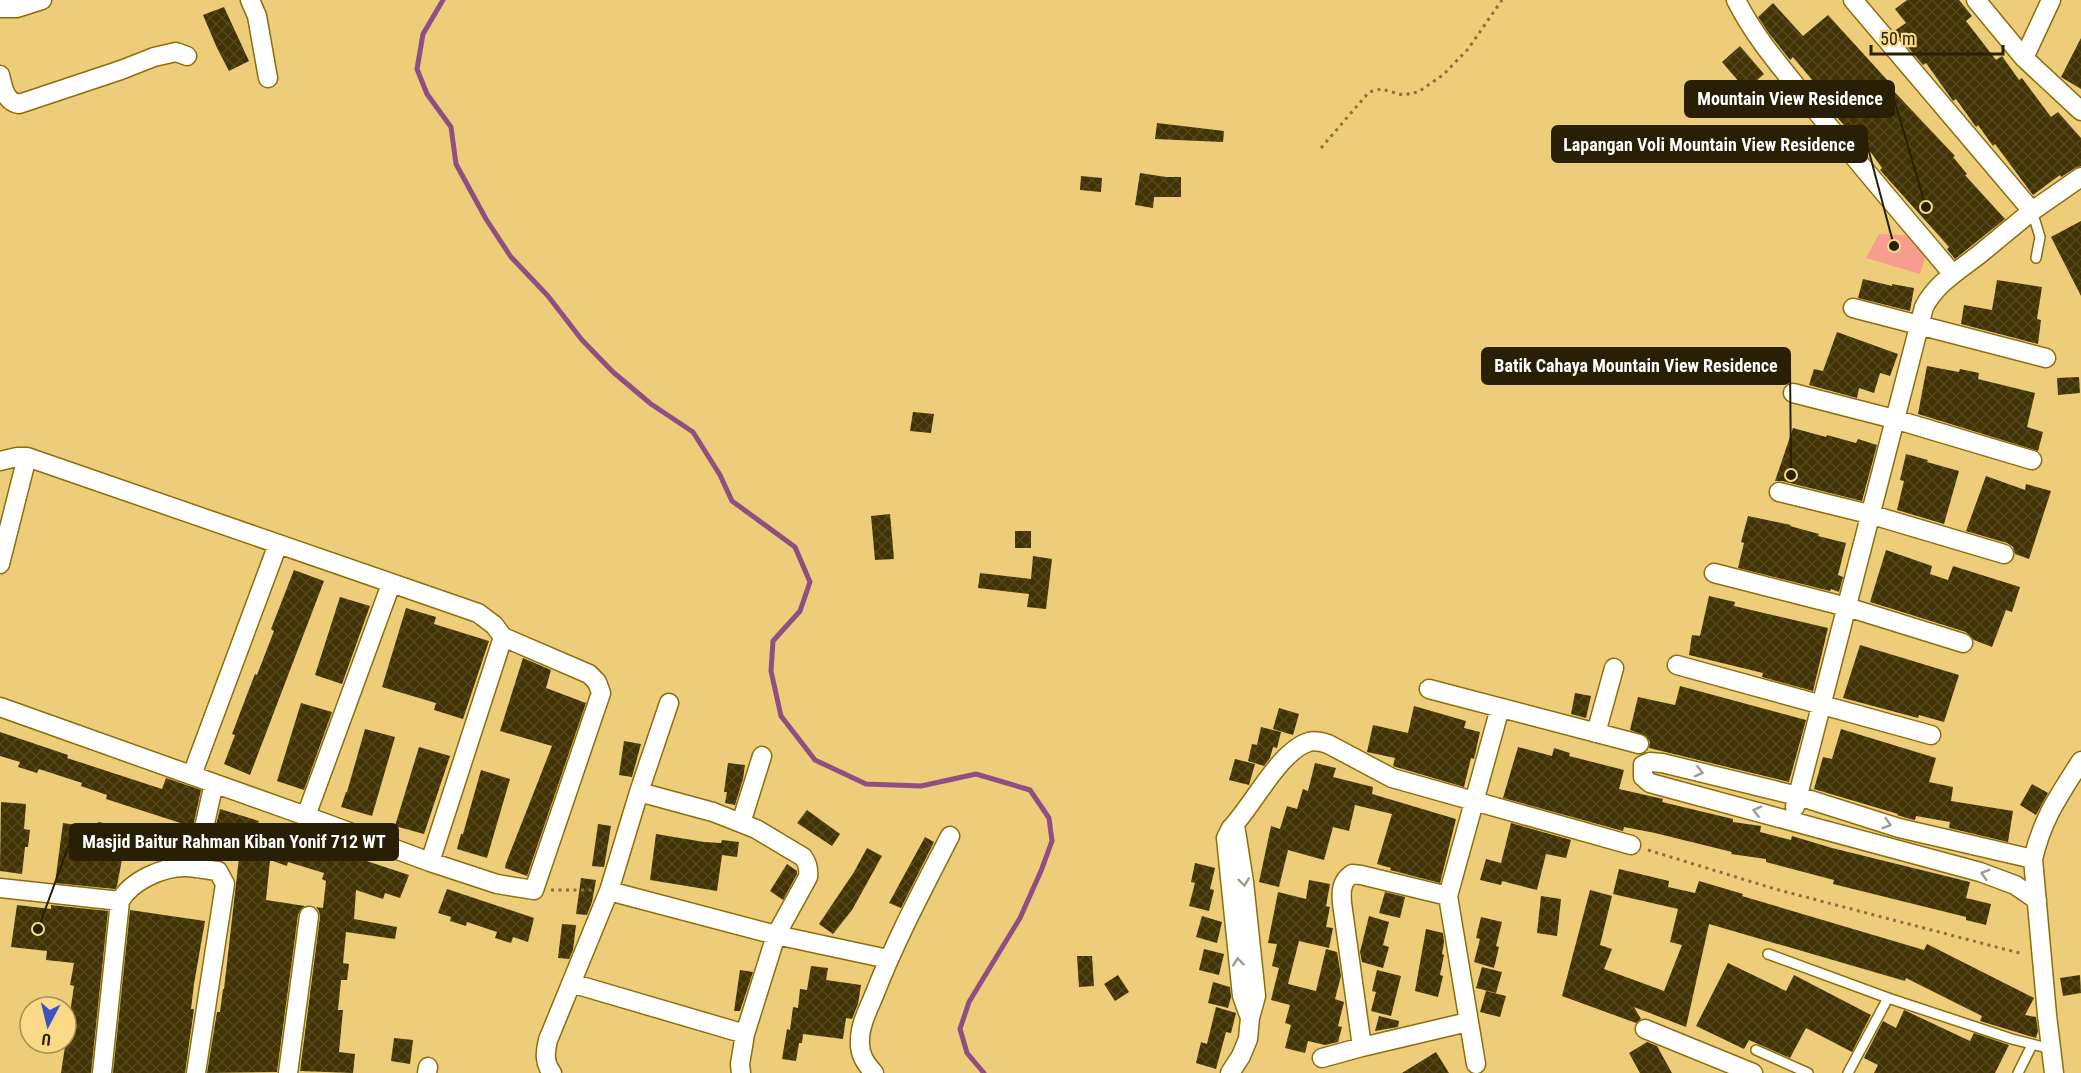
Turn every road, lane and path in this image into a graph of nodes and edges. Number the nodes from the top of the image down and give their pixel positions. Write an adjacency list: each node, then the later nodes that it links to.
1 (42, 0): 8 (street)
2 (250, 0): 12 (street)
3 (1502, 0): 14 (path)
4 (1853, 0): 16 (street)
5 (1976, 0): 10 (street)
6 (2051, 0): 10 (street)
7 (1742, 3): 18 (street)
8 (0, 8)
9 (187, 56): 11 (street)
10 (2024, 58): 13 (street)
11 (0, 75)
12 (268, 78)
13 (2081, 111)
14 (1321, 148)
15 (2081, 177): 16 (street)
16 (2032, 211): 17 (lane); 18 (street)
17 (2036, 258)
18 (1952, 273): 20 (street)
19 (1853, 308): 20 (street)
20 (1919, 325): 21 (street); 23 (street)
21 (2046, 358)
22 (1793, 393): 23 (street)
23 (1894, 419): 25 (street); 28 (street)
24 (27, 458): 26 (street); 29 (street); 31 (street)
25 (2032, 460)
26 (0, 462)
27 (1779, 492): 28 (street)
28 (1869, 514): 30 (street); 34 (street)
29 (278, 544): 33 (street); 49 (street)
30 (2004, 554)
31 (0, 564)
32 (1714, 573): 34 (street)
33 (391, 584): 35 (street); 54 (street)
34 (1847, 607): 36 (street); 41 (street)
35 (503, 637): 60 (street); 63 (street)
36 (1963, 643)
37 (1677, 665): 41 (street)
38 (1614, 668): 44 (street)
39 (1429, 688): 43 (street)
40 (669, 703): 51 (street)
41 (1821, 705): 45 (street); 52 (street)
42 (0, 707): 49 (street)
43 (1500, 708): 44 (street); 53 (street)
44 (1596, 733): 46 (street)
45 (1931, 735)
46 (1639, 744)
47 (762, 756): 56 (street)
48 (2081, 761): 59 (street)
49 (192, 775): 50 (street)
50 (214, 783): 54 (street); 61 (street)
51 (639, 792): 56 (street); 64 (street)
52 (1798, 796): 55 (street); 55 (street, one-way to 52); 59 (street, one-way to 59)
53 (1474, 800): 58 (street); 65 (street); 90 (street)
54 (306, 816): 60 (street)
55 (1792, 820): 66 (street, one-way to 55)
56 (741, 823): 69 (street)
57 (950, 836): 71 (street)
58 (1631, 845): 72 (path)
59 (2033, 859): 66 (street)
60 (430, 862): 63 (street)
61 (195, 868): 67 (street); 85 (street)
62 (0, 888): 67 (street)
63 (534, 890): 64 (path)
64 (609, 891): 69 (street); 73 (street)
65 (1448, 896): 75 (street); 79 (street)
66 (2037, 900): 72 (street)
67 (120, 902): 84 (street)
68 (309, 916): 86 (street)
69 (776, 934): 71 (street); 77 (street)
70 (1768, 954): 74 (lane)
71 (888, 959): 89 (street)
72 (2042, 959): 80 (street)
73 (571, 983): 77 (street); 87 (street)
74 (1888, 998): 78 (lane); 93 (lane)
75 (1468, 1022): 79 (street); 83 (street)
76 (1645, 1029): 91 (street)
77 (745, 1034): 88 (street)
78 (2032, 1045): 80 (lane); 94 (lane)
79 (1362, 1047): 82 (street)
80 (2051, 1048): 95 (street)
81 (1756, 1050): 92 (lane)
82 (1322, 1058)
83 (1476, 1064)
84 (102, 1073)
85 (196, 1073)
86 (288, 1073)
87 (552, 1073)
88 (741, 1073)
89 (874, 1073)
90 (1230, 1073)
91 (1753, 1073)
92 (1808, 1073)
93 (1848, 1073)
94 (2018, 1073)
95 (2054, 1073)

